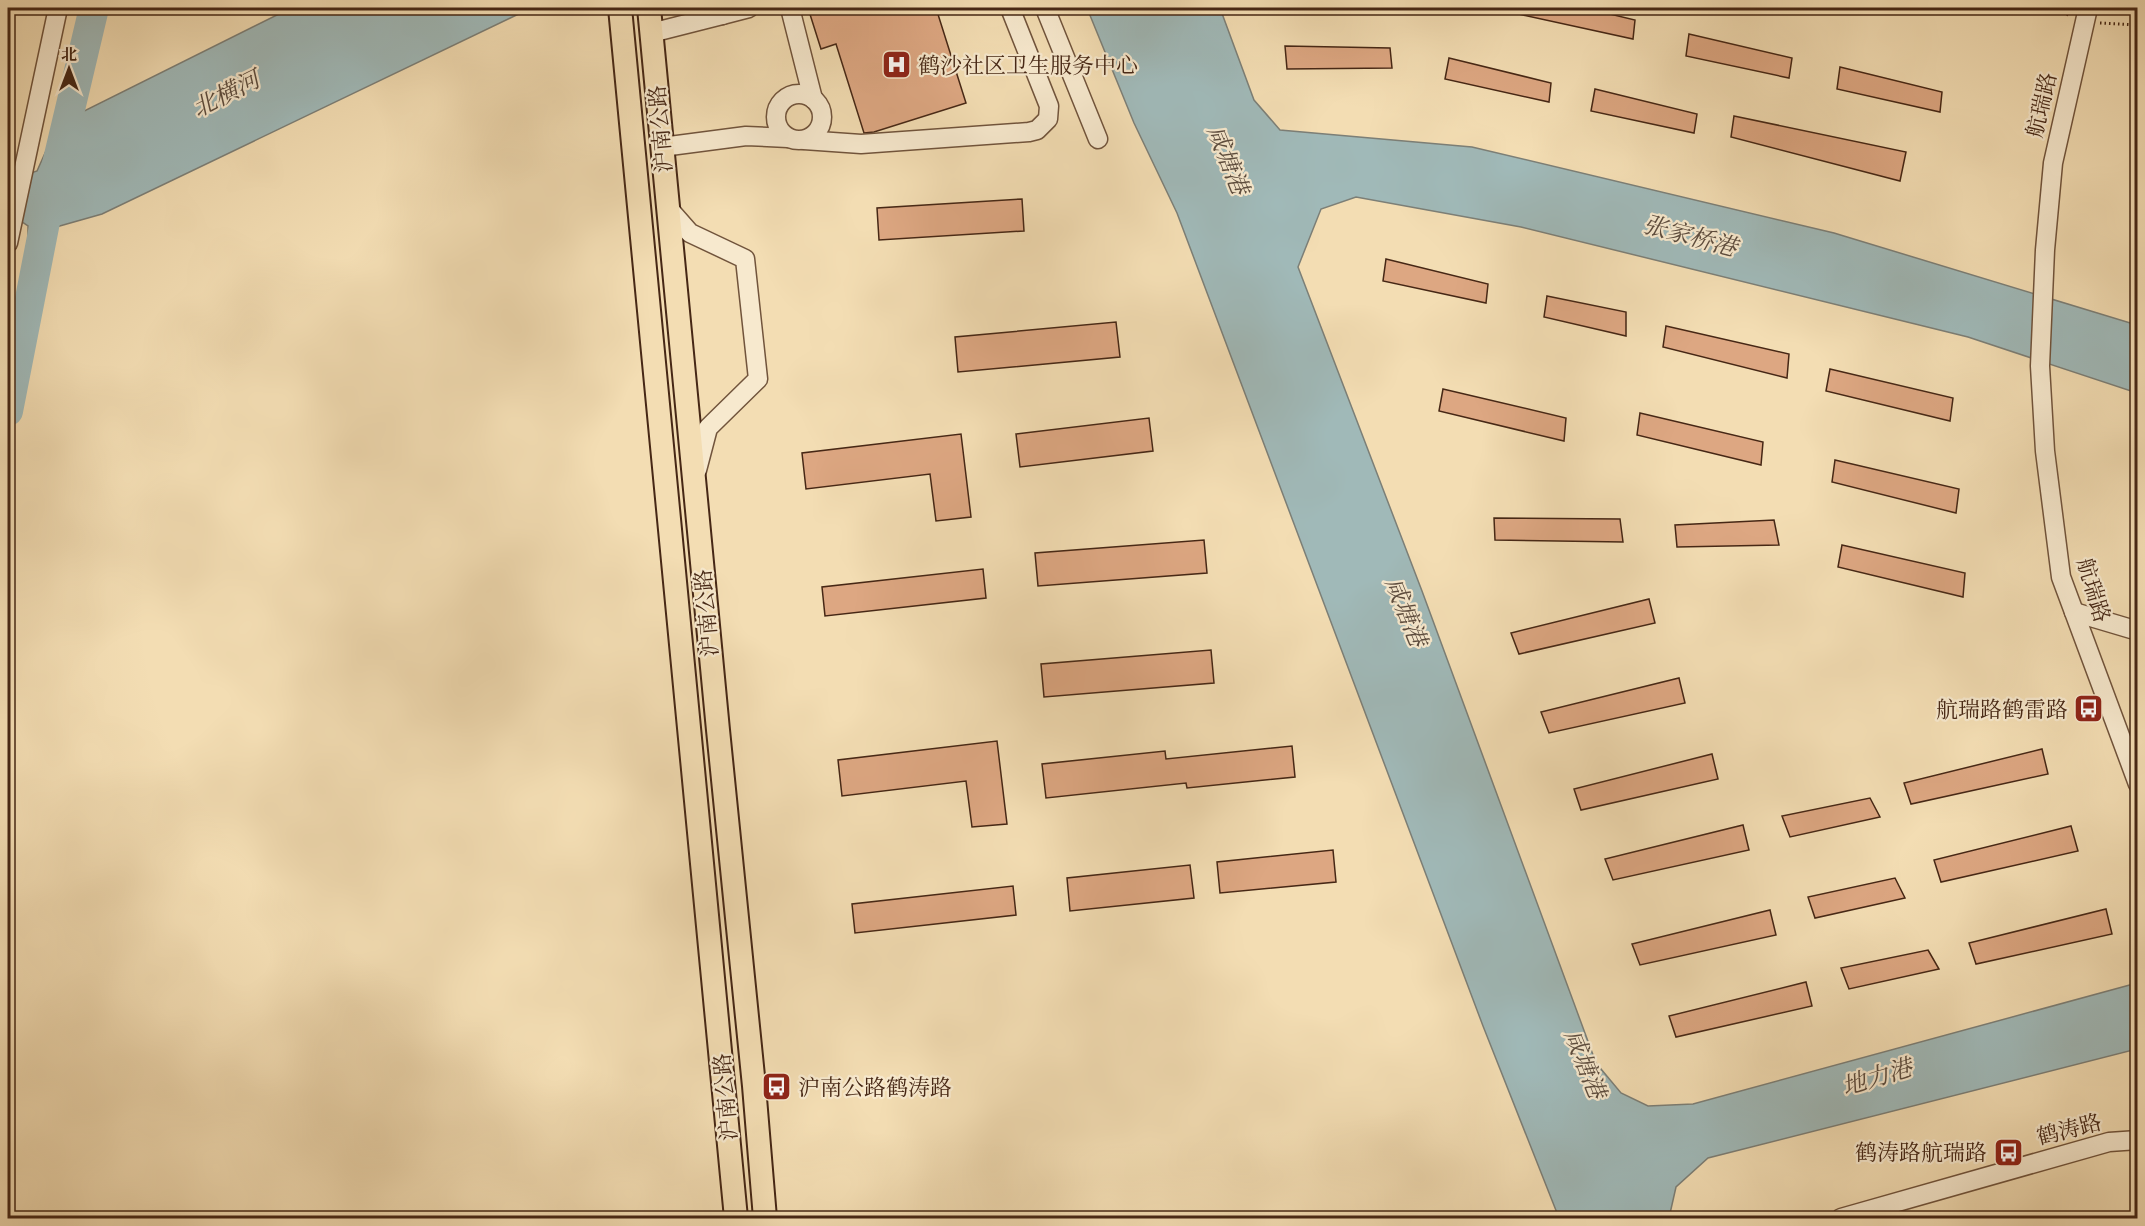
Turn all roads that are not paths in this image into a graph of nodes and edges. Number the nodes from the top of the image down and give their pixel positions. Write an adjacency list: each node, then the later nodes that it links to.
1 (58, 8): 16 (street)
2 (620, 8): 22 (main road, 沪南公路)
3 (649, 8): 10 (main road, 沪南公路)
4 (748, 8): 8 (street)
5 (790, 8): 11 (street)
6 (1010, 8): 12 (street)
7 (1045, 8): 13 (street)
8 (723, 11): 10 (street)
9 (2086, 15): 18 (street, 航瑞路)
10 (651, 33): 14 (main road, 沪南公路)
11 (813, 99): 12 (street); 12 (street)
12 (796, 139): 14 (street)
13 (1098, 139)
14 (662, 147): 15 (main road, 沪南公路)
15 (668, 208): 17 (main road, 沪南公路); 17 (street)
16 (9, 237)
17 (694, 481): 23 (main road, 沪南公路)
18 (2074, 612): 19 (street); 20 (street, 航瑞路)
19 (2138, 631)
20 (2138, 784)
21 (2138, 1140): 24 (street, 鹤涛路)
22 (736, 1218)
23 (765, 1218)
24 (1841, 1218)

